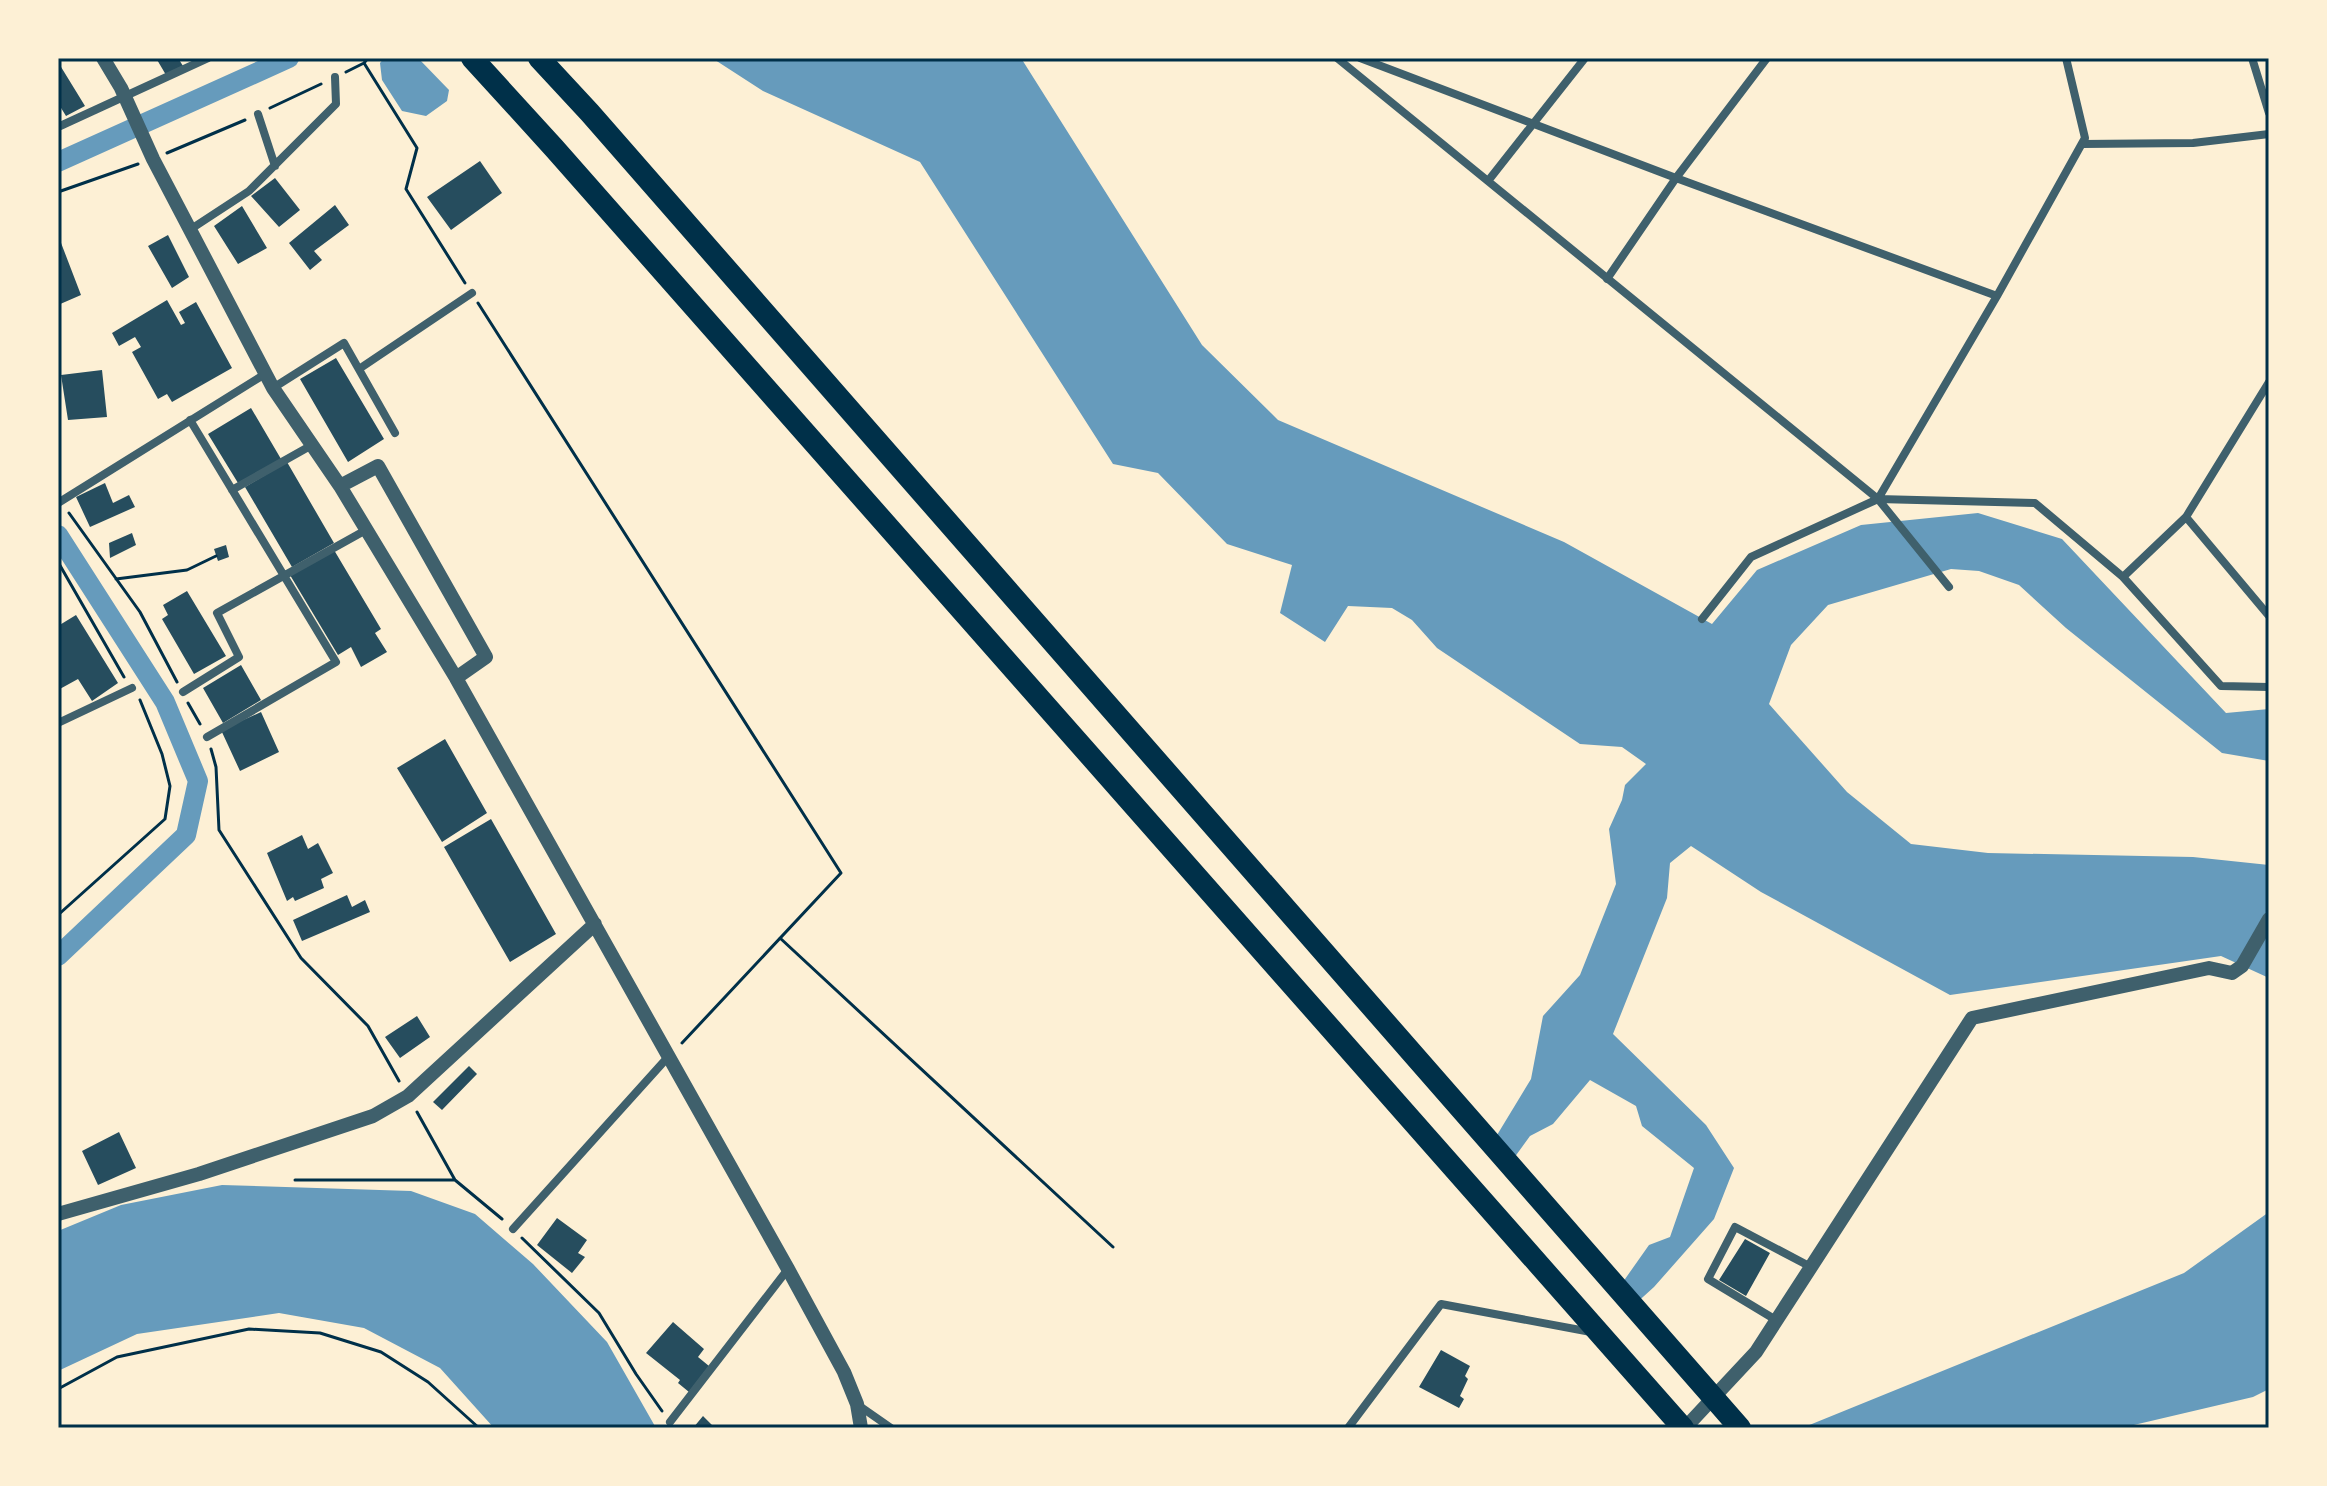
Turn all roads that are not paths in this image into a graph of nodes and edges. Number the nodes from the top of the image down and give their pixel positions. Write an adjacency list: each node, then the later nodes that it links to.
1 (103, 58): 21 (street)
2 (208, 58): 15 (street)
3 (472, 58): 57 (highway)
4 (539, 58): 64 (highway)
5 (1337, 58): 20 (street)
6 (1360, 58): 14 (street)
7 (1585, 58): 14 (street)
8 (1767, 58): 19 (street)
9 (2066, 58): 17 (street)
10 (2252, 58): 12 (street)
11 (335, 77): 18 (street)
12 (2269, 113)
13 (258, 114): 18 (street)
14 (1533, 124): 19 (street); 20 (street)
15 (58, 127)
16 (2269, 134): 17 (street)
17 (2082, 144): 24 (street)
18 (275, 166): 21 (street)
19 (1676, 178): 22 (street); 24 (street)
20 (1488, 181): 22 (street)
21 (191, 229): 26 (street)
22 (1607, 279): 34 (street)
23 (472, 293): 25 (street)
24 (1997, 296): 34 (street)
25 (359, 369): 28 (street); 30 (street)
26 (265, 374): 28 (street); 29 (street)
27 (2269, 382): 36 (street)
28 (273, 388): 31 (street)
29 (190, 420): 33 (street); 35 (street)
30 (395, 433)
31 (312, 445): 32 (street); 33 (street)
32 (340, 486): 37 (street); 43 (street)
33 (232, 490): 38 (street)
34 (1878, 499): 39 (street); 40 (street); 42 (street)
35 (59, 502)
36 (2186, 517): 39 (street); 41 (street)
37 (366, 530): 38 (street); 43 (street)
38 (284, 575): 46 (street); 48 (street)
39 (2123, 577): 44 (street)
40 (1949, 587)
41 (2269, 616)
42 (1702, 619)
43 (456, 678): 50 (street)
44 (2269, 687)
45 (132, 688): 47 (street)
46 (183, 692)
47 (58, 723)
48 (207, 737)
49 (2269, 919): 54 (street)
50 (595, 924): 51 (street); 52 (street)
51 (668, 1057): 53 (street); 55 (street)
52 (58, 1214)
53 (513, 1229)
54 (1811, 1267): 56 (street); 56 (street)
55 (788, 1269): 58 (street); 59 (street)
56 (1776, 1320): 63 (street)
57 (1601, 1333): 62 (street); 63 (highway)
58 (857, 1404): 60 (street); 61 (street)
59 (670, 1422)
60 (861, 1428)
61 (891, 1428)
62 (1348, 1428)
63 (1684, 1428)
64 (1740, 1428)

